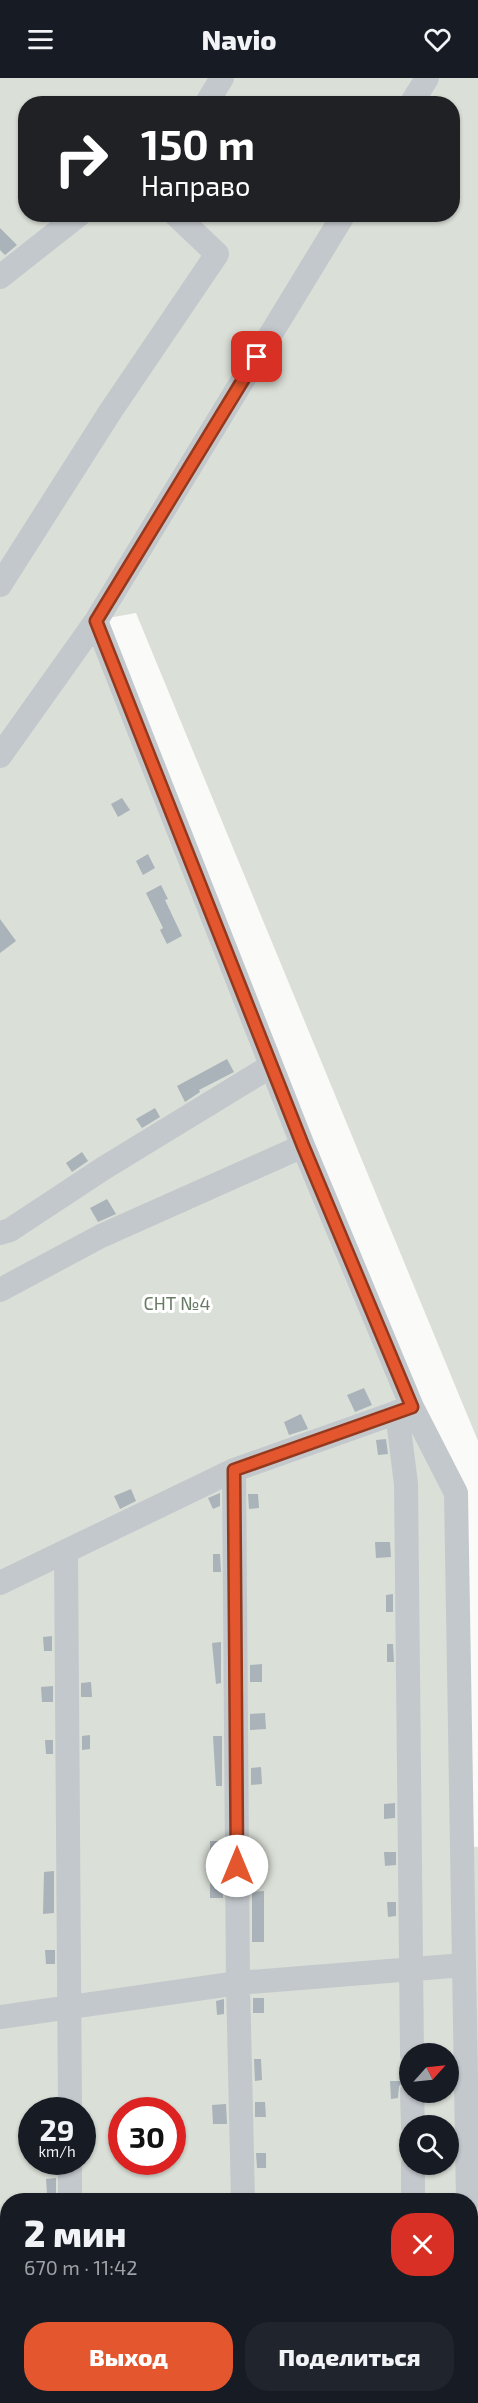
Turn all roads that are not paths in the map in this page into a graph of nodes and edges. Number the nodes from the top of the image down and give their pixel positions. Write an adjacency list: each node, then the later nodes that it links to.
1 (222, 78): 3 (street)
2 (427, 78): 4 (street)
3 (211, 96)
4 (416, 96)
5 (70, 222): 8 (street)
6 (183, 222): 9 (street)
7 (339, 222): 10 (street)
8 (0, 277)
9 (0, 585)
10 (96, 621): 11 (street); 12 (street)
11 (0, 756)
12 (271, 1066): 13 (street); 14 (street)
13 (303, 1146): 15 (street); 16 (street)
14 (0, 1233)
15 (0, 1290)
16 (405, 1409): 17 (street); 20 (street); 21 (street)
17 (234, 1470): 18 (street); 22 (street)
18 (66, 1552): 19 (street); 23 (street)
19 (0, 1583)
20 (469, 1951): 21 (street); 32 (street)
21 (411, 1969): 22 (street); 25 (street)
22 (238, 1983): 23 (street); 30 (street)
23 (70, 2007): 24 (street); 26 (street)
24 (0, 2017)
25 (412, 2043)
26 (70, 2097)
27 (70, 2175): 29 (street)
28 (413, 2175): 31 (street)
29 (70, 2193)
30 (243, 2193)
31 (413, 2193)
32 (468, 2193)

